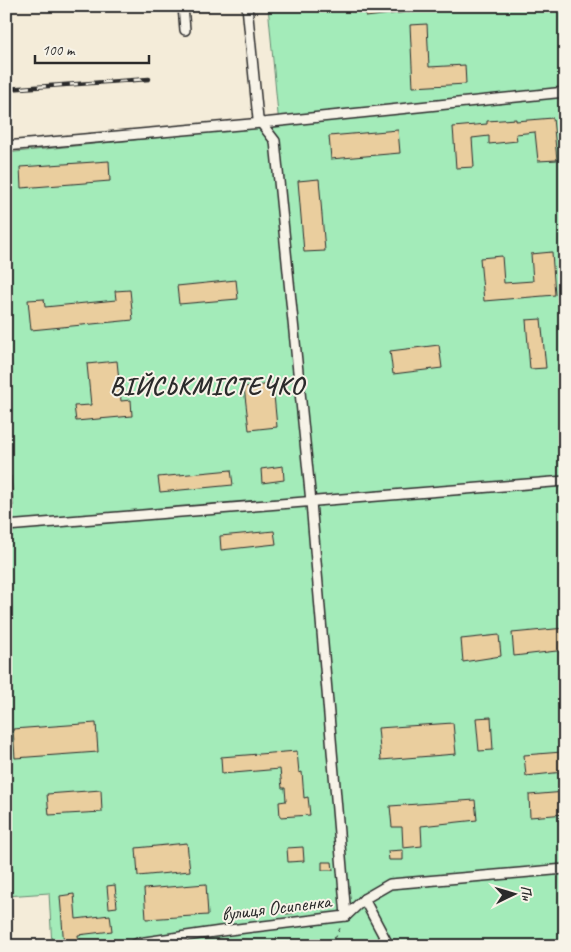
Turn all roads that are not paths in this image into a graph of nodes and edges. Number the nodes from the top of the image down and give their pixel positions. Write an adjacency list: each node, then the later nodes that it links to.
1 (183, 6): 3 (street)
2 (247, 6): 5 (street)
3 (186, 30)
4 (565, 92): 5 (street)
5 (262, 123): 6 (street); 8 (street)
6 (6, 146)
7 (565, 481): 8 (street)
8 (311, 502): 9 (street); 12 (street)
9 (6, 526)
10 (565, 869): 11 (street, вулиця Осипенка)
11 (364, 899): 12 (street, вулиця Осипенка); 14 (street)
12 (346, 916): 13 (street, вулиця Осипенка)
13 (132, 946)
14 (389, 946)

